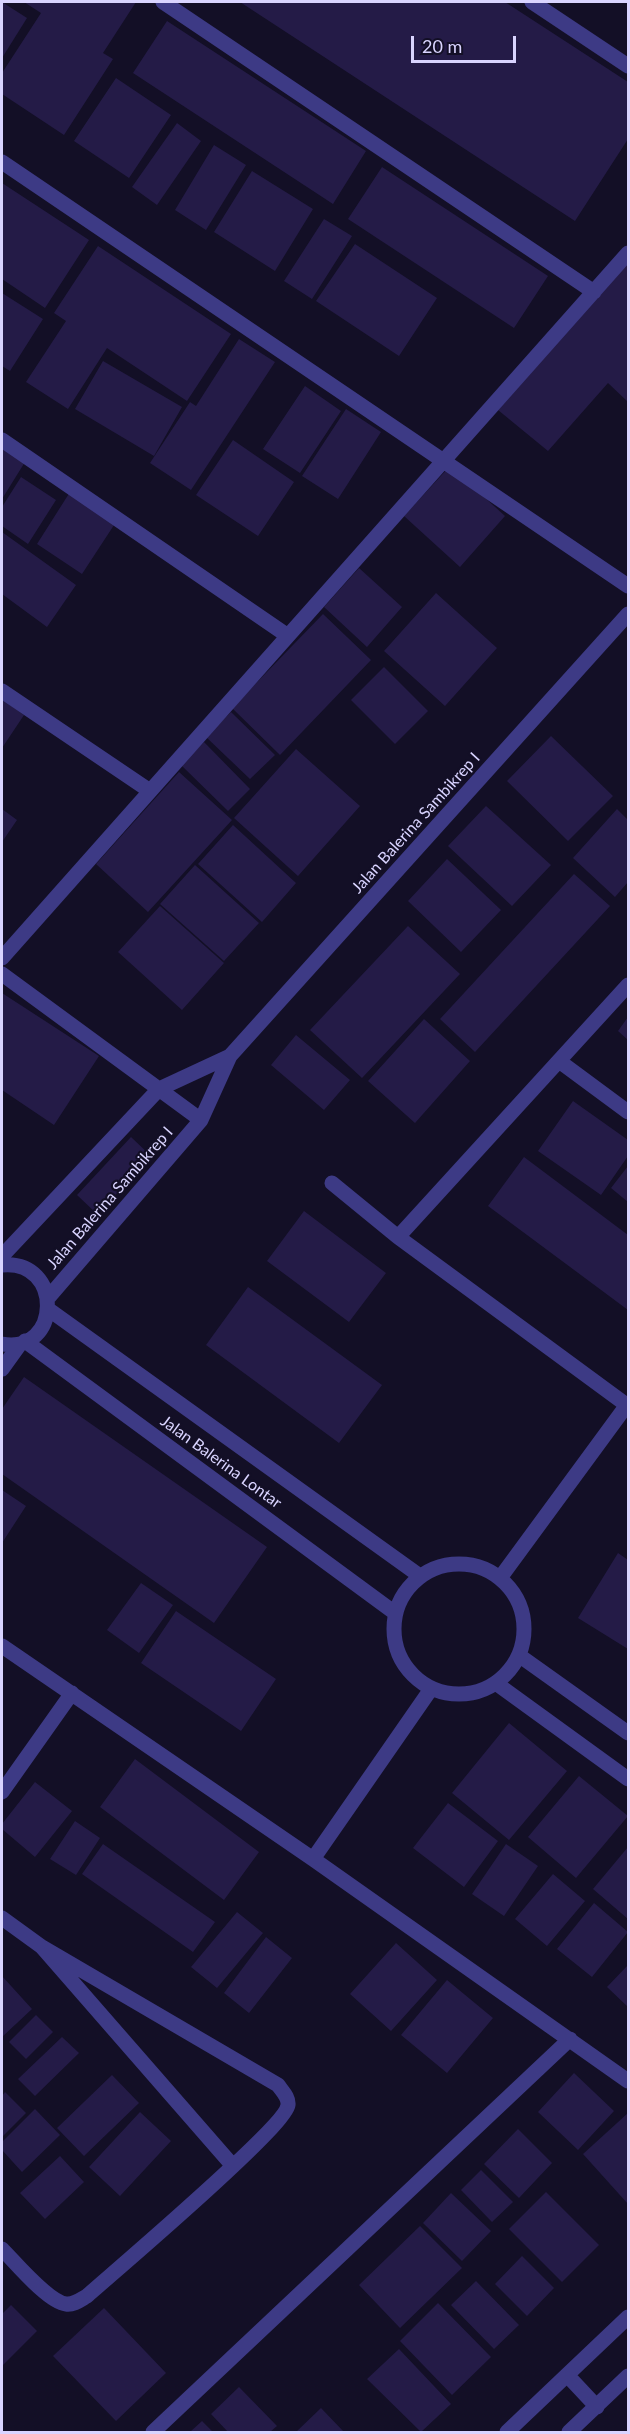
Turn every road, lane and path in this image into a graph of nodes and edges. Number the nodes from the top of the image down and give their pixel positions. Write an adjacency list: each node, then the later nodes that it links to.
1 (163, 2): 6 (street)
2 (532, 2): 3 (street)
3 (628, 66)
4 (2, 162): 8 (street)
5 (628, 253): 6 (street)
6 (594, 292): 8 (street)
7 (2, 440): 11 (street)
8 (444, 460): 9 (street); 11 (street)
9 (628, 586)
10 (628, 614): 17 (street, Jalan Balerina Sambikrep I)
11 (288, 636): 13 (street)
12 (2, 691): 13 (street)
13 (150, 791): 14 (street)
14 (2, 958)
15 (2, 974): 19 (street)
16 (628, 985): 18 (street)
17 (231, 1056): 19 (street, Jalan Balerina Sambikrep I); 21 (street, Jalan Balerina Sambikrep I)
18 (559, 1061): 20 (street); 23 (street)
19 (159, 1089): 21 (street); 24 (street, Jalan Balerina Sambikrep I)
20 (628, 1112)
21 (201, 1120): 26 (street, Jalan Balerina Sambikrep I)
22 (332, 1184): 23 (street)
23 (398, 1237): 30 (street)
24 (2, 1256)
25 (2, 1265): 26 (street)
26 (48, 1303): 27 (street, Jalan Balerina Sambikrep I); 31 (street, Jalan Balerina Lontar)
27 (22, 1343): 28 (street); 29 (street); 33 (street, Jalan Balerina Lontar)
28 (2, 1344)
29 (2, 1369)
30 (628, 1405): 32 (street)
31 (420, 1576): 32 (street); 33 (street)
32 (500, 1578): 35 (street)
33 (395, 1612): 37 (street)
34 (2, 1646): 38 (street)
35 (520, 1656): 36 (street); 39 (street)
36 (497, 1684): 37 (street); 40 (street)
37 (431, 1689): 42 (street)
38 (72, 1693): 41 (street); 42 (street)
39 (628, 1733)
40 (628, 1779)
41 (2, 1792)
42 (313, 1859): 45 (street)
43 (2, 1918): 44 (street)
44 (42, 1947): 47 (street); 47 (street)
45 (570, 2039): 46 (street); 53 (street)
46 (628, 2081)
47 (233, 2166): 48 (street)
48 (2, 2249)
49 (628, 2317): 50 (street)
50 (567, 2375): 52 (street); 54 (street)
51 (628, 2376): 52 (street)
52 (597, 2407): 55 (street)
53 (153, 2433)
54 (507, 2433)
55 (569, 2433)

